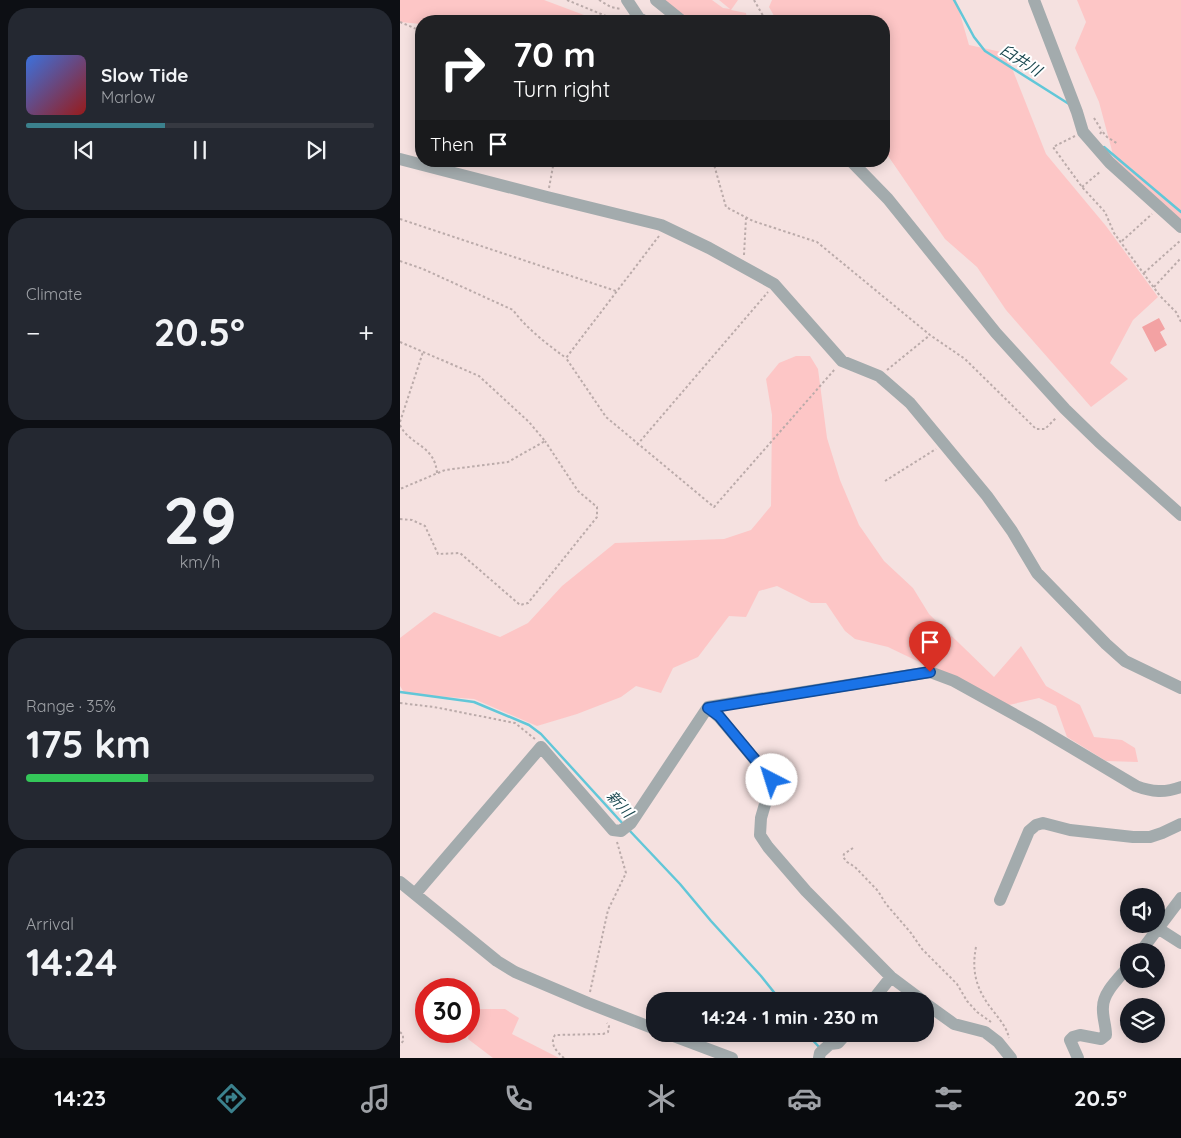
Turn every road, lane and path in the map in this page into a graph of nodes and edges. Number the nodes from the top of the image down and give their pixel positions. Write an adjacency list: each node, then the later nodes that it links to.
1 (567, 0): 7 (path)
2 (599, 0): 8 (path)
3 (627, 0): 9 (street)
4 (656, 0): 10 (street)
5 (754, 0): 11 (path)
6 (1034, 0): 16 (street)
7 (603, 15)
8 (634, 15)
9 (638, 15)
10 (675, 15)
11 (763, 15)
12 (400, 22): 13 (path)
13 (415, 28)
14 (1094, 118): 15 (path)
15 (1102, 131): 17 (path); 18 (path)
16 (1083, 132): 21 (street); 26 (path)
17 (1098, 136)
18 (1118, 144)
19 (400, 159): 20 (street)
20 (415, 163)
21 (1110, 164): 26 (path); 28 (street)
22 (430, 167): 27 (street)
23 (553, 167): 27 (path)
24 (715, 167): 29 (path)
25 (858, 167): 49 (street)
26 (1082, 187): 34 (path)
27 (547, 198): 31 (street)
28 (1160, 208): 32 (street); 34 (path)
29 (746, 218): 37 (path); 43 (path)
30 (400, 219): 41 (path)
31 (666, 227): 37 (street); 41 (path)
32 (1181, 227)
33 (1181, 240): 38 (path)
34 (1122, 241): 38 (path)
35 (1181, 258): 40 (path)
36 (400, 262): 46 (path)
37 (744, 266): 39 (street)
38 (1144, 273): 40 (path)
39 (774, 284): 47 (street); 53 (path)
40 (1154, 287): 42 (path)
41 (616, 291): 46 (path)
42 (1181, 322)
43 (930, 335): 48 (path); 49 (path)
44 (400, 342): 45 (path)
45 (423, 352): 50 (path); 51 (path)
46 (566, 358): 53 (path)
47 (842, 361): 48 (street); 53 (path)
48 (879, 376): 52 (street)
49 (1065, 409): 57 (street)
50 (400, 423): 54 (path)
51 (545, 440): 54 (path); 58 (path)
52 (944, 444): 55 (path); 59 (street)
53 (637, 445)
54 (437, 473): 56 (path)
55 (885, 482)
56 (400, 489)
57 (1181, 515)
58 (400, 519)
59 (1181, 688)
60 (400, 702): 62 (path)
61 (708, 708): 63 (street); 65 (street); 77 (street)
62 (541, 747): 65 (street); 68 (street)
63 (1181, 787)
64 (1181, 824): 70 (street)
65 (622, 828): 81 (path)
66 (853, 848): 84 (path)
67 (400, 882): 68 (street)
68 (415, 894): 81 (street)
69 (1181, 898): 71 (street)
70 (1000, 900)
71 (1165, 922)
72 (1165, 932): 75 (street)
73 (1157, 933): 74 (street)
74 (1148, 943)
75 (1181, 943)
76 (976, 947): 89 (path)
77 (891, 977): 79 (street); 80 (street)
78 (1120, 977): 95 (street)
79 (879, 992)
80 (911, 992)
81 (588, 1003): 85 (street)
82 (934, 1009): 94 (street)
83 (605, 1020): 92 (path)
84 (993, 1024)
85 (646, 1026)
86 (400, 1032): 90 (path)
87 (689, 1042): 93 (street)
88 (839, 1042): 91 (street)
89 (1010, 1044)
90 (400, 1046)
91 (822, 1053)
92 (564, 1058)
93 (732, 1058)
94 (1011, 1058)
95 (1078, 1058)

